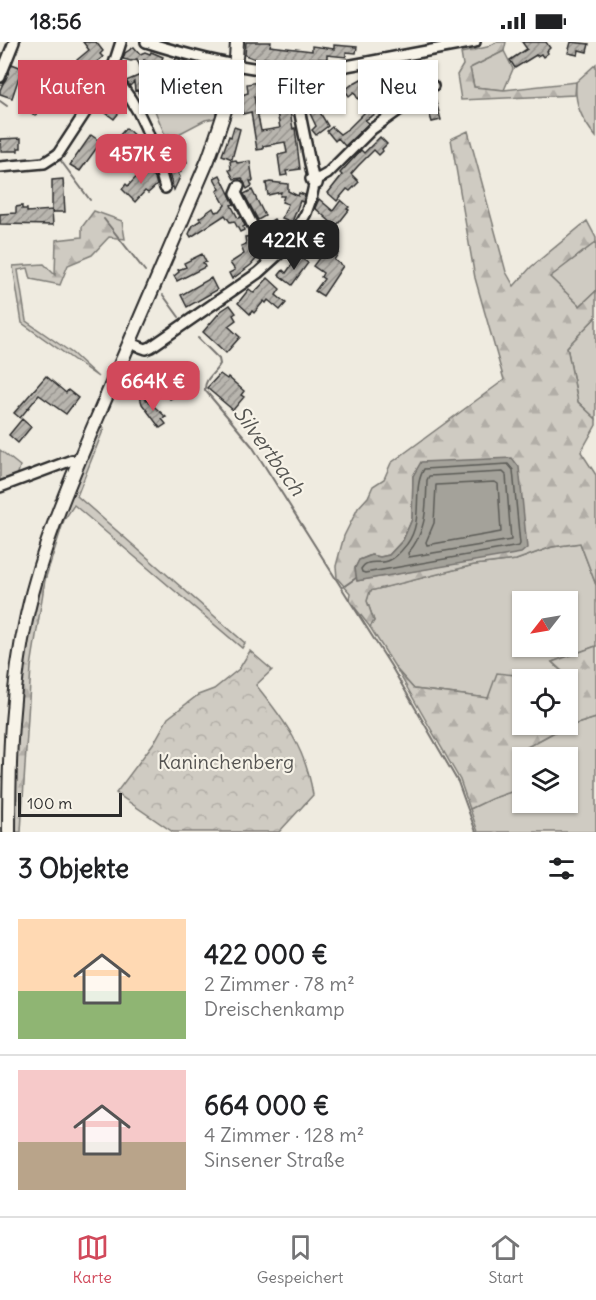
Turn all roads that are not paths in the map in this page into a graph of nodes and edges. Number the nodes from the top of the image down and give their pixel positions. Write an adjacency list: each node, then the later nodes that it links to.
1 (14, 42): 10 (street)
2 (121, 42): 6 (street)
3 (146, 42): 7 (street)
4 (237, 42): 8 (main road)
5 (476, 42): 9 (street)
6 (115, 60)
7 (212, 60)
8 (236, 60)
9 (346, 67)
10 (0, 77)
11 (127, 92): 19 (street)
12 (84, 114): 16 (street)
13 (225, 114): 21 (main road)
14 (300, 114): 17 (street)
15 (393, 114): 17 (street)
16 (0, 167)
17 (315, 181): 20 (street)
18 (239, 186): 20 (street)
19 (165, 188)
20 (268, 264): 21 (street)
21 (129, 343): 22 (main road)
22 (78, 463): 23 (street); 24 (main road)
23 (0, 486)
24 (9, 832)

